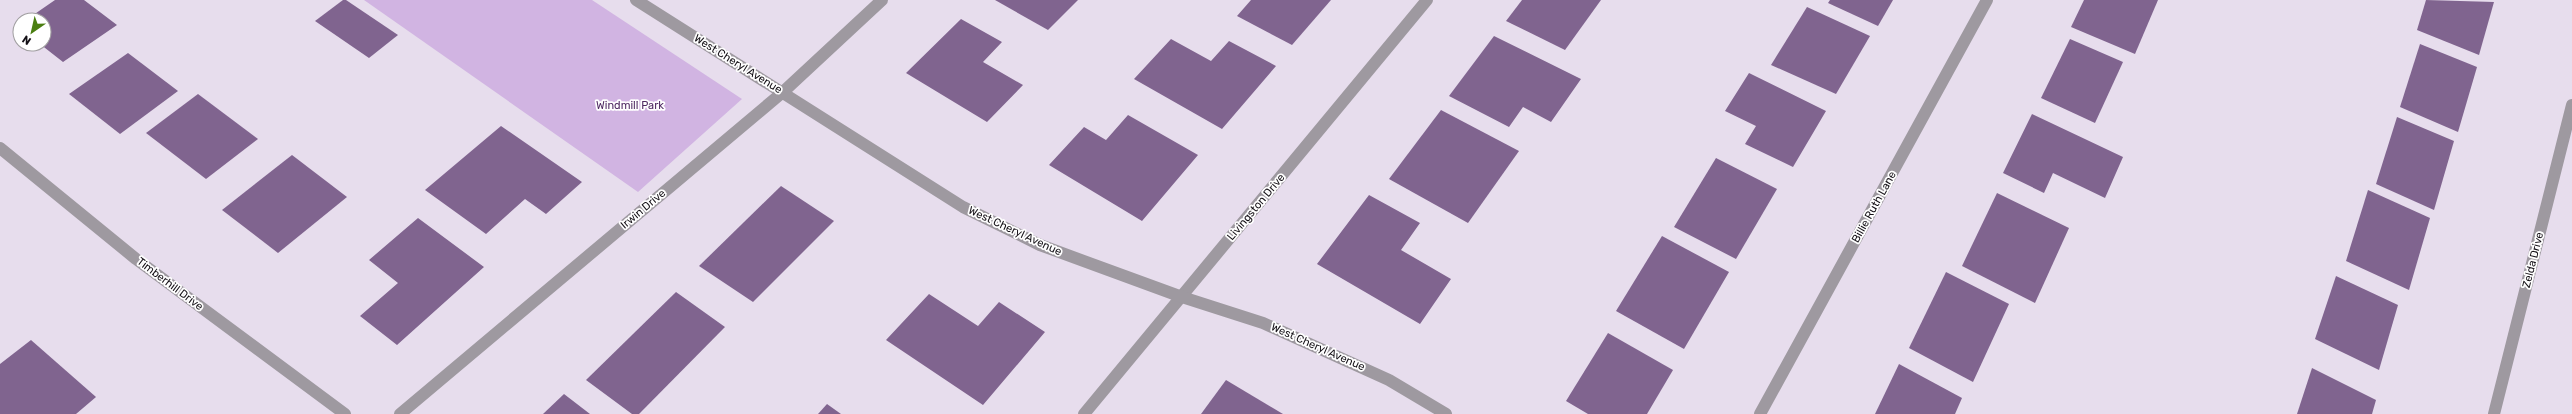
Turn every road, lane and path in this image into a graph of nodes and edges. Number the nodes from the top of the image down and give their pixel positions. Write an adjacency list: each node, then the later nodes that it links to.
1 (636, 0): 5 (street, West Cheryl Avenue)
2 (882, 0): 5 (street, Irwin Drive)
3 (1427, 0): 8 (street, Livingston Drive)
4 (1987, 0): 13 (street, Billie Ruth Lane)
5 (782, 92): 8 (street, West Cheryl Avenue); 10 (street, Irwin Drive)
6 (2572, 105): 14 (street, Zelda Drive)
7 (0, 148): 9 (street, Timberhill Drive)
8 (1182, 297): 11 (street, Livingston Drive); 12 (street, West Cheryl Avenue)
9 (345, 414)
10 (400, 414)
11 (1084, 414)
12 (1446, 414)
13 (1760, 414)
14 (2494, 414)

